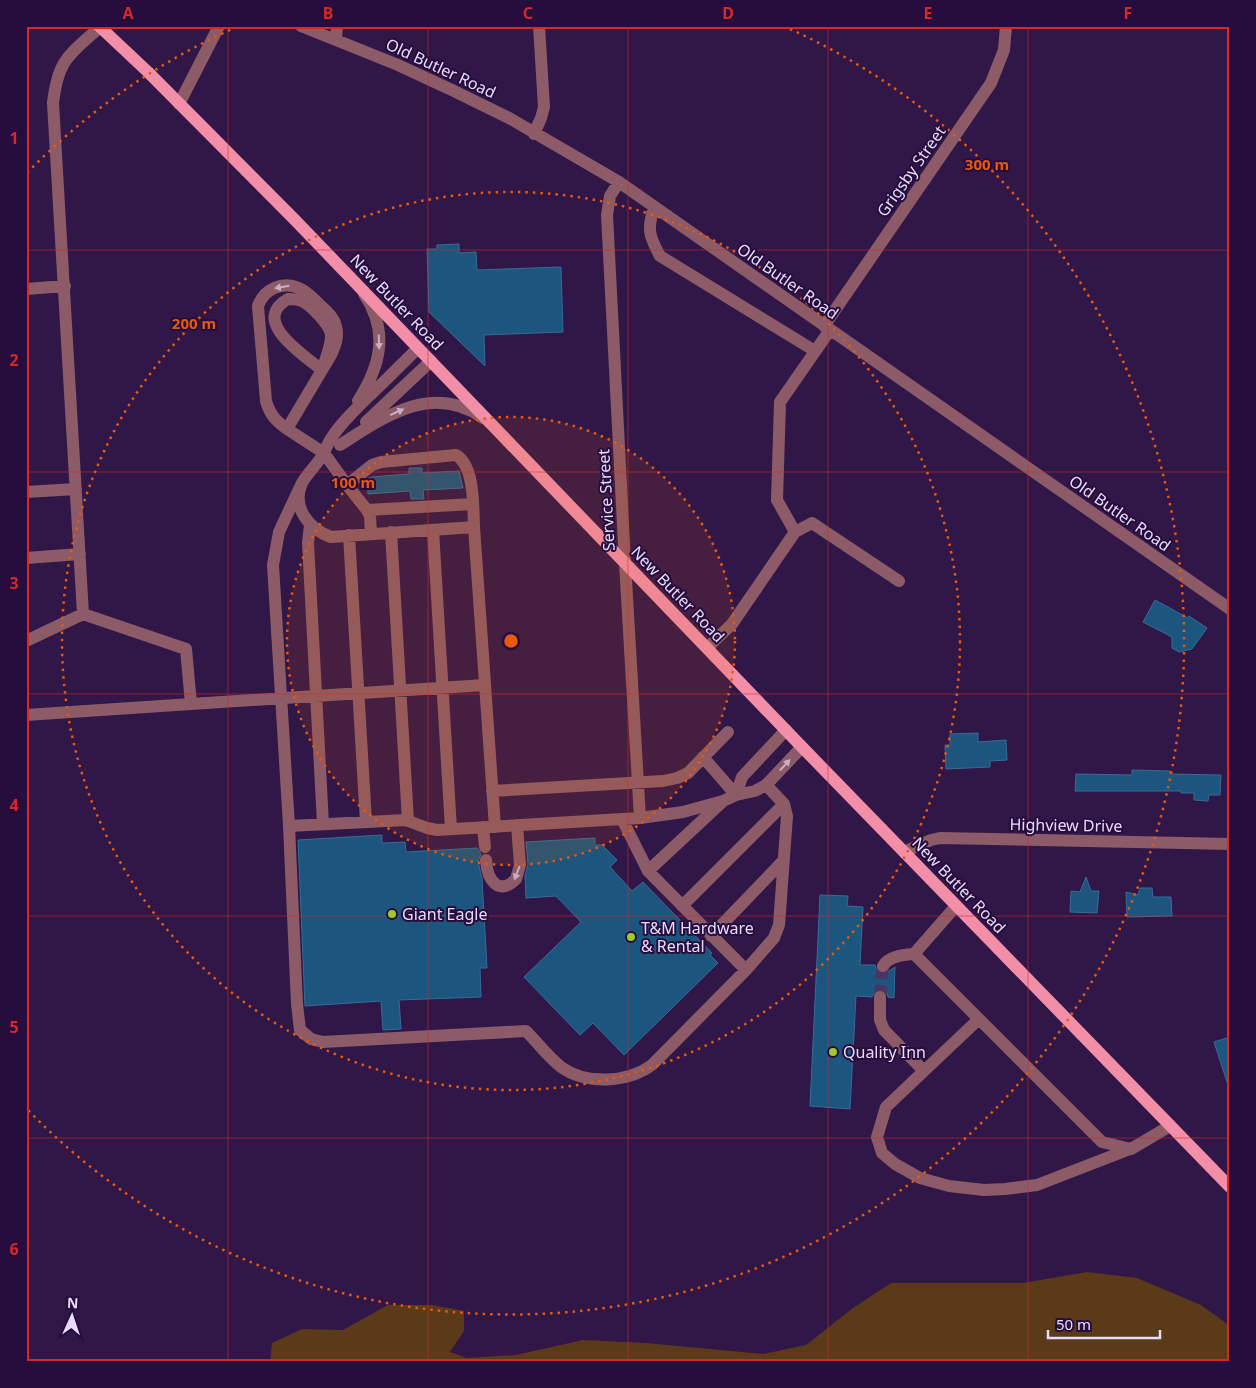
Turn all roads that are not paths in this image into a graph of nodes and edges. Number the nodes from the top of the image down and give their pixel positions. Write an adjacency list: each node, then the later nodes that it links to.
1 (219, 26): 7 (street)
2 (301, 26): 6 (street, Old Butler Road)
3 (539, 26): 8 (street)
4 (1006, 26): 14 (street, Grigsby Street)
5 (100, 27): 7 (main road, New Butler Road); 12 (street)
6 (336, 33): 8 (street, Old Butler Road)
7 (179, 104): 11 (main road, New Butler Road)
8 (534, 134): 9 (street, Old Butler Road)
9 (619, 182): 10 (street, Old Butler Road); 40 (street, Service Street)
10 (654, 207): 14 (street, Old Butler Road); 16 (street)
11 (355, 282): 15 (main road, New Butler Road); 19 (street, one-way to 19)
12 (65, 286): 13 (street); 26 (street)
13 (26, 289)
14 (827, 328): 16 (street, Grigsby Street); 42 (street, Old Butler Road)
15 (418, 348): 17 (main road, New Butler Road); 19 (street)
16 (815, 351): 35 (street, Grigsby Street)
17 (431, 361): 20 (main road, New Butler Road); 22 (street)
18 (322, 370): 18 (street); 21 (street); 21 (street, one-way to 21)
19 (343, 423): 23 (street)
20 (492, 425): 22 (street, one-way to 20); 40 (main road, New Butler Road)
21 (287, 428): 23 (street)
22 (340, 445): 23 (street)
23 (324, 453): 24 (street); 25 (street)
24 (301, 485): 30 (street); 31 (street)
25 (347, 485): 28 (street); 29 (street)
26 (76, 488): 27 (street); 38 (street)
27 (26, 492)
28 (473, 504): 29 (street); 32 (street)
29 (367, 510): 36 (street)
30 (308, 523): 31 (street); 37 (street); 50 (street)
31 (283, 524): 51 (street)
32 (474, 527): 33 (street); 46 (street)
33 (432, 530): 34 (street); 47 (street)
34 (391, 532): 36 (street); 48 (street)
35 (795, 532): 41 (street); 45 (street)
36 (372, 534): 37 (street)
37 (349, 535): 49 (street)
38 (80, 554): 39 (street); 43 (street)
39 (26, 558)
40 (625, 563): 45 (main road, New Butler Road); 58 (street, Service Street)
41 (899, 581)
42 (1230, 609)
43 (83, 614): 44 (street); 52 (street)
44 (26, 641)
45 (707, 648): 54 (main road, New Butler Road)
46 (485, 685): 47 (street); 60 (street)
47 (443, 687): 48 (street); 72 (street)
48 (401, 690): 49 (street); 66 (street)
49 (359, 693): 50 (street); 67 (street)
50 (316, 696): 51 (street); 68 (street)
51 (281, 699): 52 (street); 70 (street)
52 (191, 704): 53 (street)
53 (26, 715)
54 (786, 730): 56 (main road, New Butler Road); 61 (street)
55 (728, 732): 57 (street)
56 (802, 747): 59 (street, one-way to 56); 75 (main road, New Butler Road)
57 (703, 757): 58 (street); 61 (street)
58 (638, 782): 60 (street); 64 (street, Service Street)
59 (766, 785): 61 (street); 63 (street)
60 (492, 791): 71 (street)
61 (736, 795): 62 (street)
62 (723, 801): 64 (street); 78 (street)
63 (784, 804): 77 (street); 79 (street)
64 (640, 818): 65 (street)
65 (622, 819): 69 (street); 78 (street)
66 (408, 821): 67 (street); 72 (street)
67 (366, 822): 68 (street)
68 (323, 824): 70 (street)
69 (517, 825): 71 (street); 76 (street, one-way to 76)
70 (289, 826): 84 (street)
71 (489, 827): 72 (street); 74 (street)
72 (451, 829)
73 (1230, 844): 75 (street, Highview Drive)
74 (484, 847)
75 (904, 852): 80 (main road, New Butler Road)
76 (486, 860)
77 (784, 860): 81 (street); 84 (street)
78 (648, 871): 79 (street)
79 (682, 906): 81 (street)
80 (956, 906): 82 (street); 88 (main road, New Butler Road)
81 (711, 936): 84 (street)
82 (914, 954): 83 (street); 86 (street)
83 (883, 966)
84 (746, 970)
85 (880, 997): 87 (street)
86 (979, 1019): 87 (street); 89 (street)
87 (924, 1071): 89 (street)
88 (1170, 1126): 89 (street); 90 (main road, New Butler Road)
89 (1130, 1149)
90 (1230, 1187)

